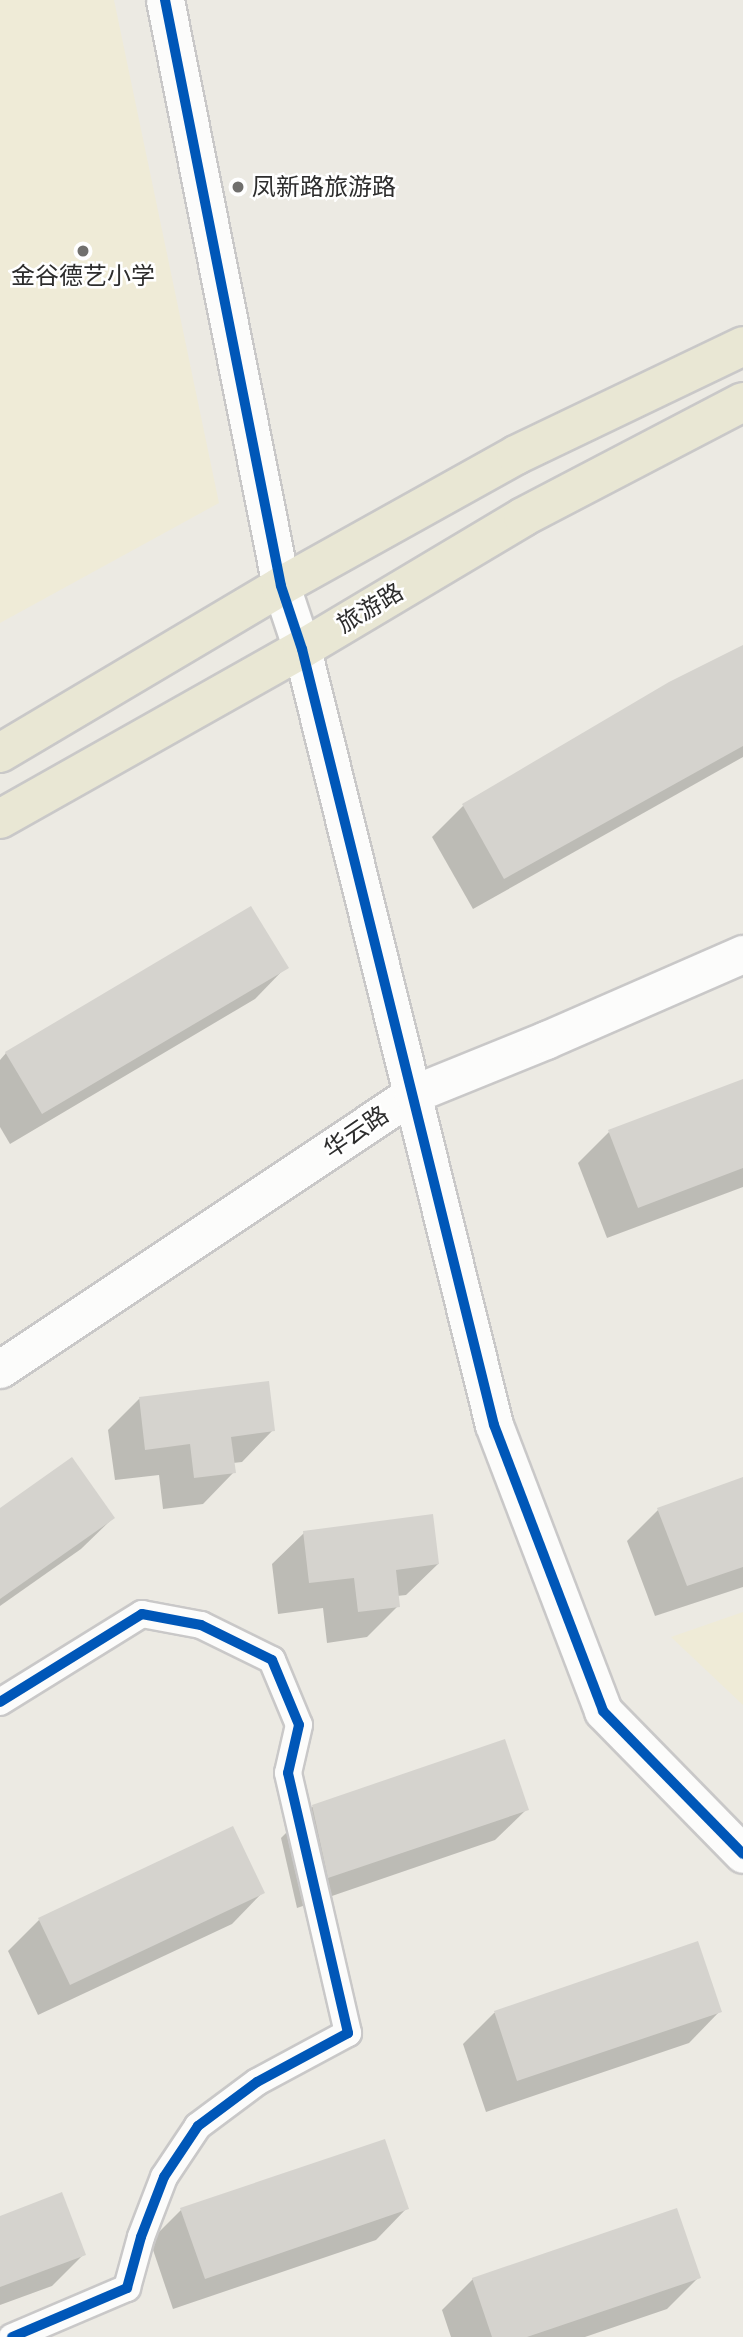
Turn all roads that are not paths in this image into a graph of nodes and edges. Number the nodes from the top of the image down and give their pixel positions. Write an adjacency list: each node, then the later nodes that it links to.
1 (165, 0): 4 (street)
2 (743, 346): 4 (main road)
3 (743, 401): 5 (main road, 旅游路)
4 (281, 586): 5 (street); 6 (main road)
5 (302, 649): 7 (main road, 旅游路); 9 (street)
6 (0, 753)
7 (0, 819)
8 (743, 954): 9 (street, 华云路)
9 (413, 1094): 10 (street, 华云路); 12 (street)
10 (0, 1369)
11 (0, 1702): 13 (street)
12 (743, 1854)
13 (12, 2337)

